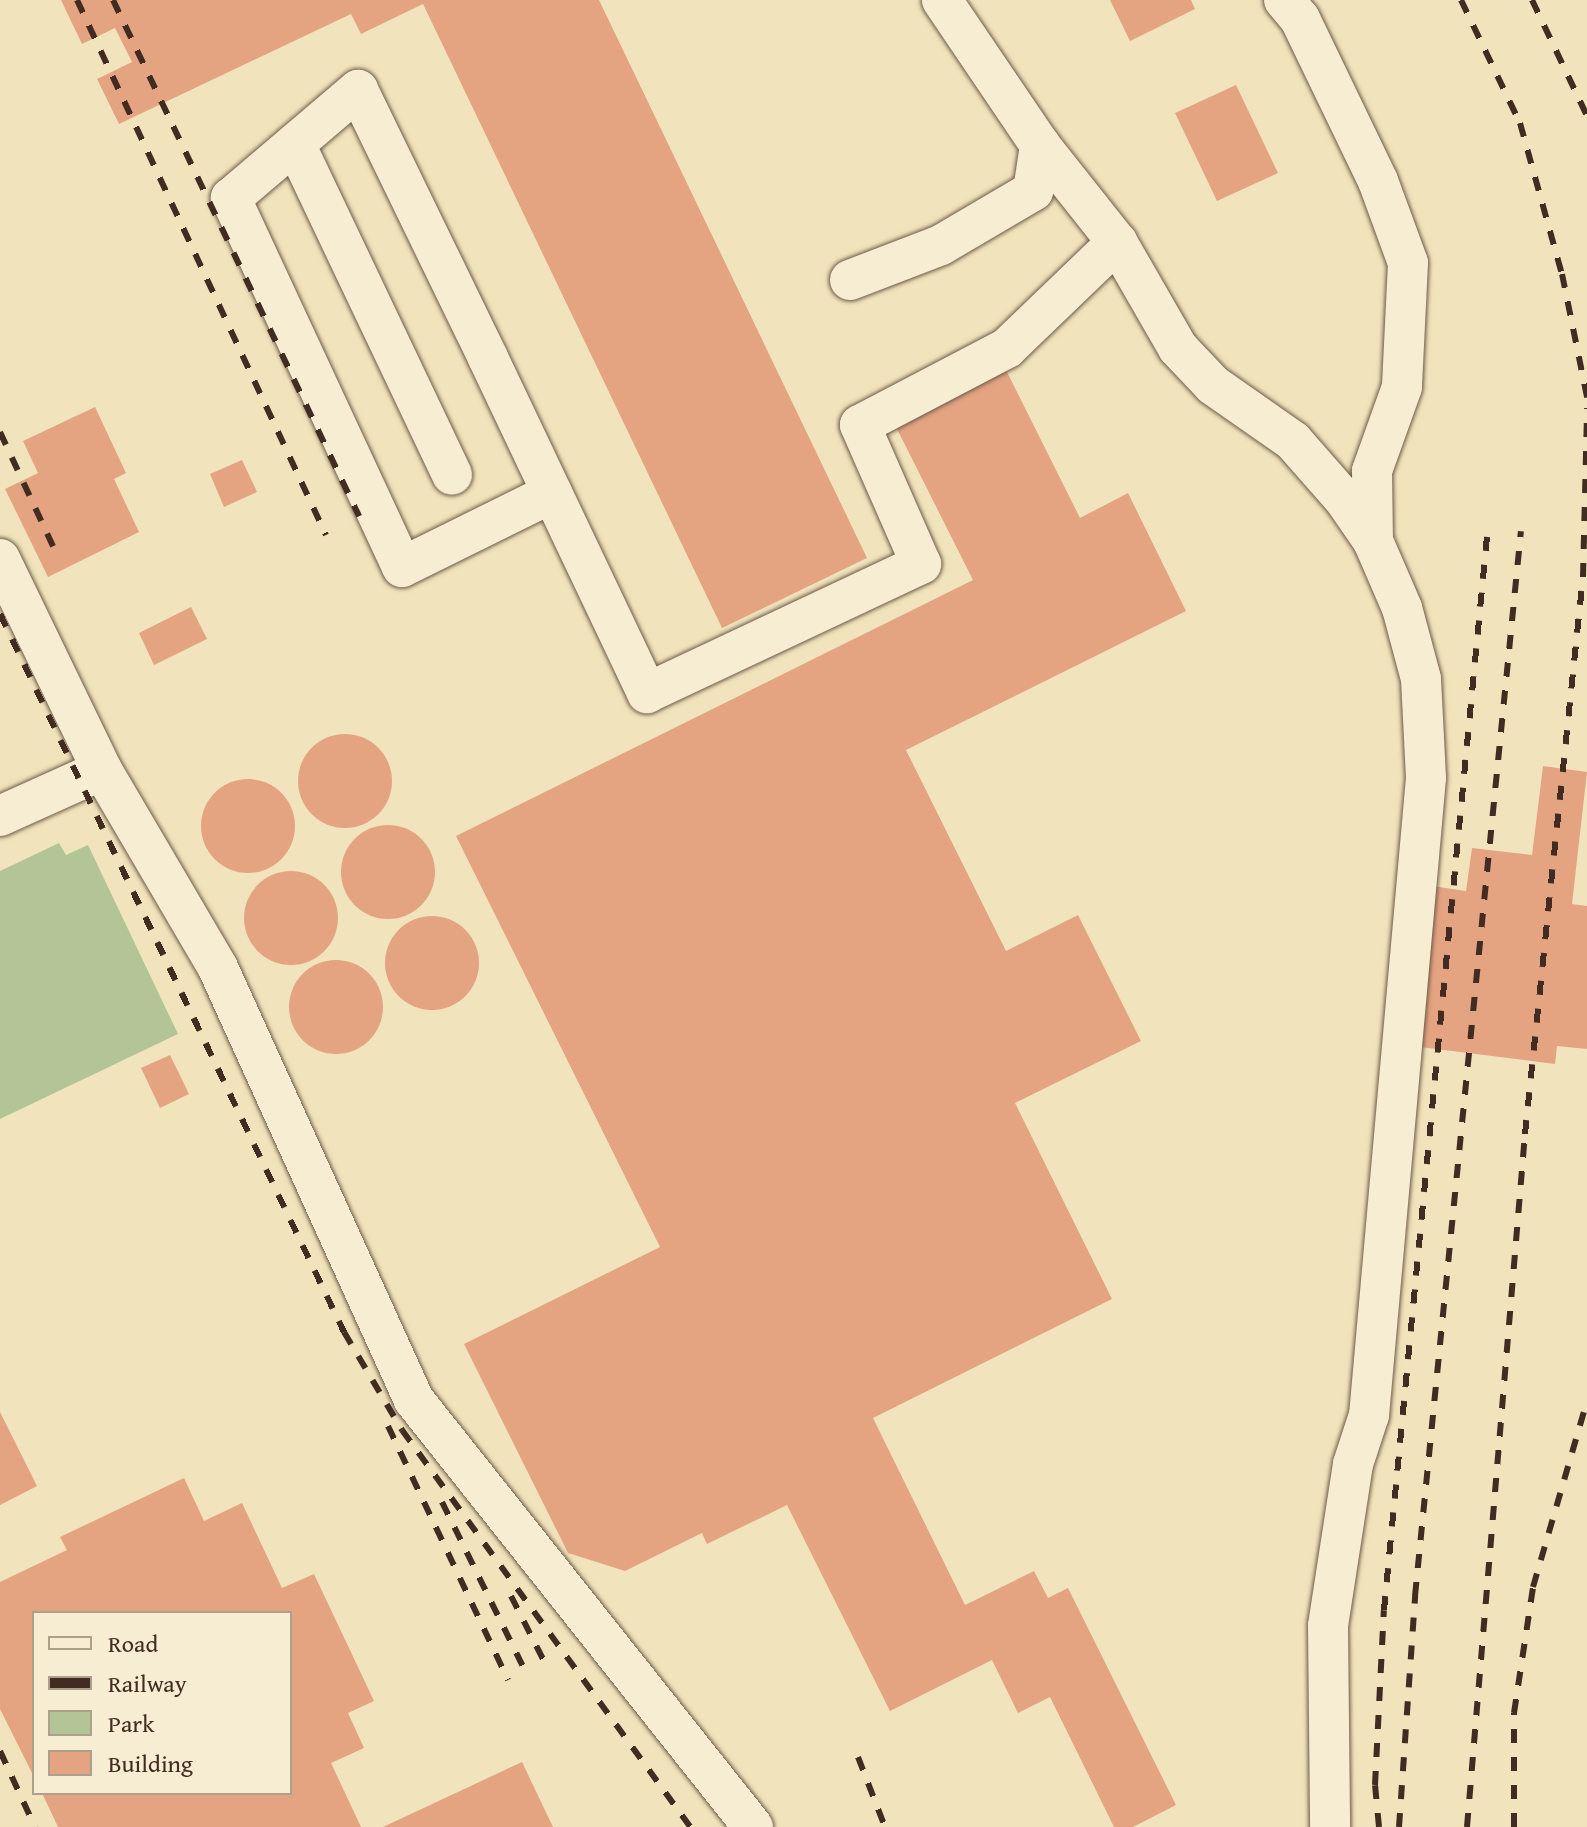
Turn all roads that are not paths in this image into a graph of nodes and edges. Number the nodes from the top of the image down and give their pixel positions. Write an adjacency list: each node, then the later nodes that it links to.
1 (1284, 0): 9 (lane)
2 (949, 3): 4 (lane)
3 (295, 144): 7 (lane); 8 (lane); 8 (lane)
4 (1040, 145): 5 (lane); 6 (lane)
5 (1117, 242): 8 (lane); 9 (lane)
6 (850, 280)
7 (452, 475)
8 (552, 493)
9 (1373, 541): 14 (lane)
10 (0, 559): 11 (lane)
11 (102, 770): 12 (lane); 13 (lane)
12 (0, 816)
13 (753, 1827)
14 (1330, 1827)

